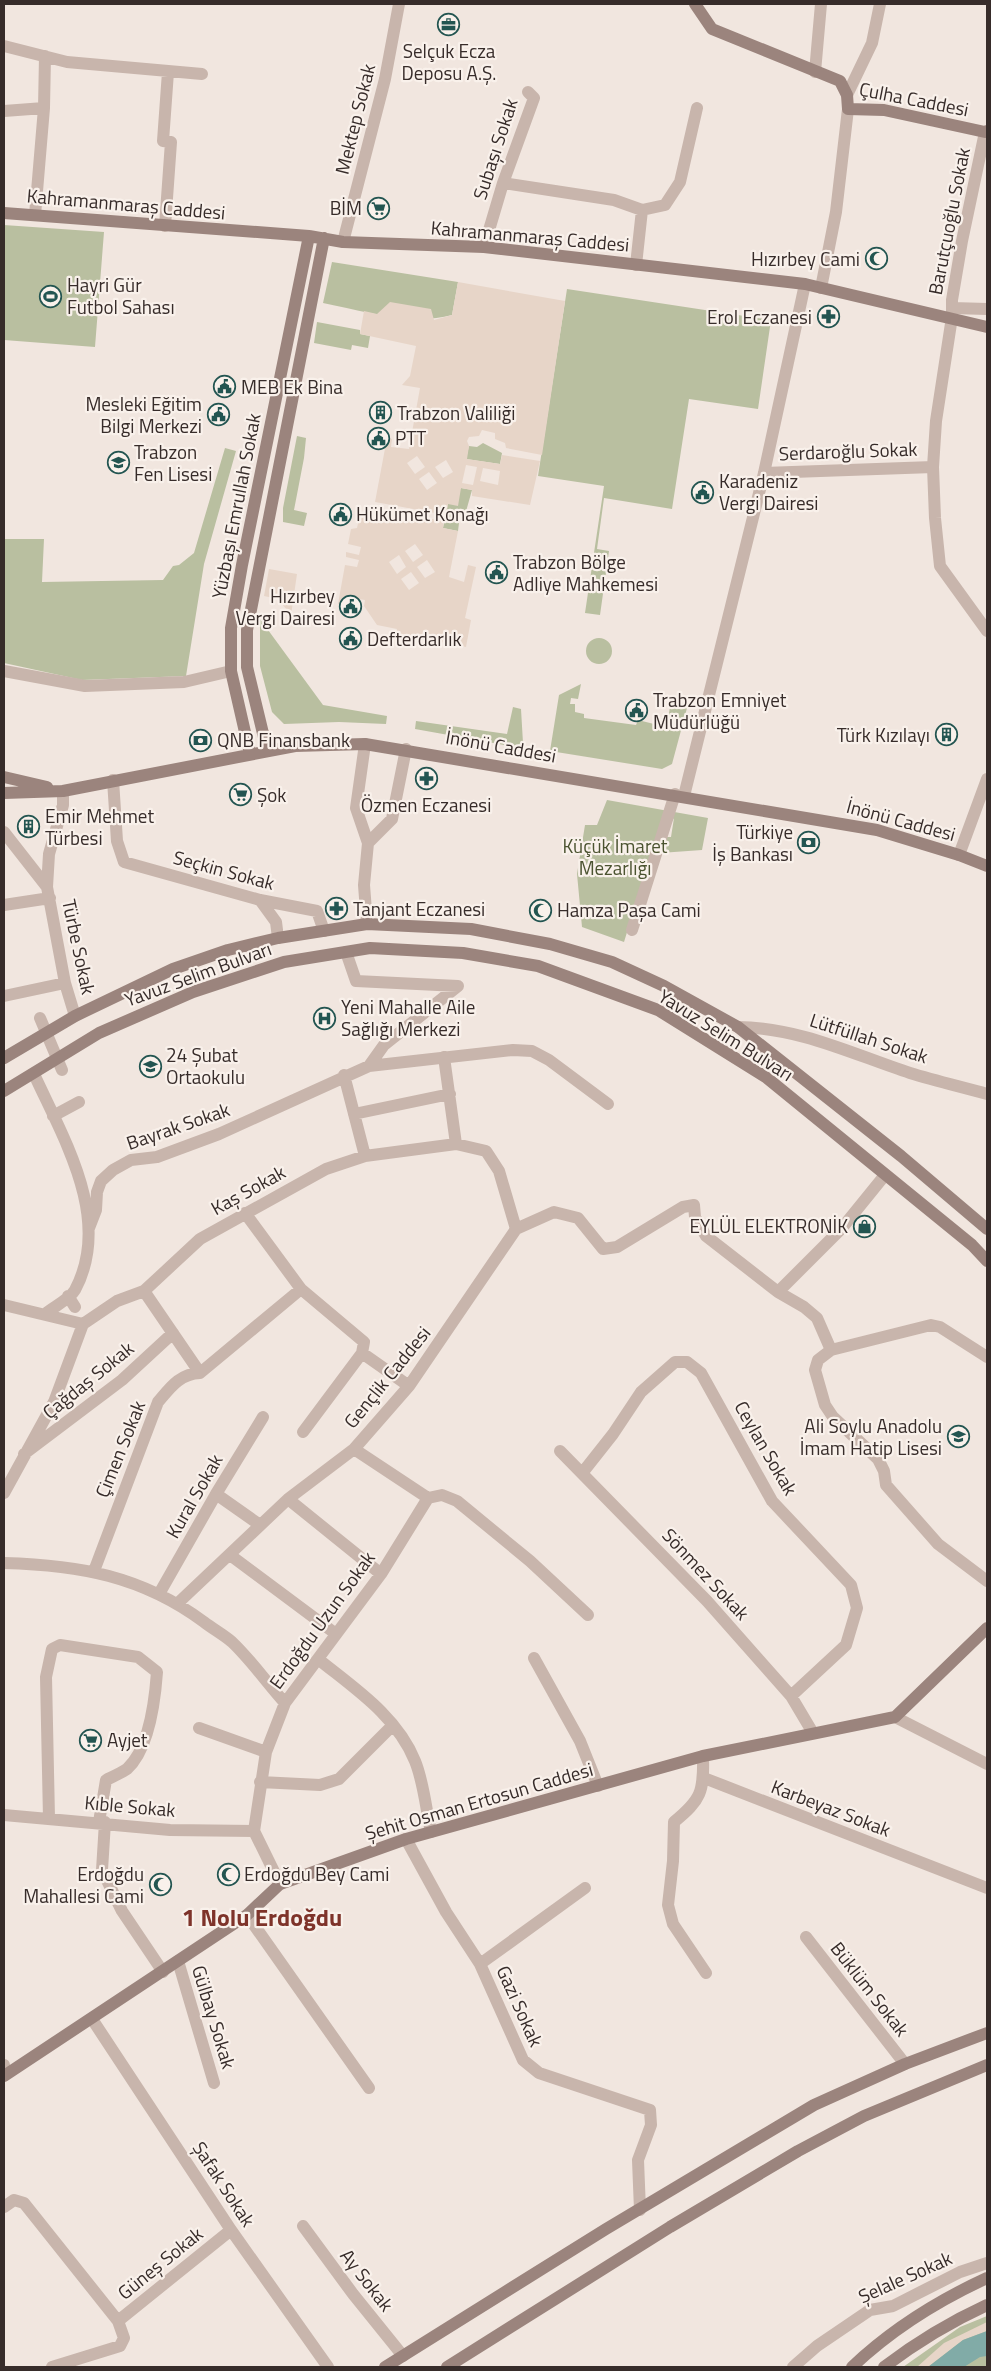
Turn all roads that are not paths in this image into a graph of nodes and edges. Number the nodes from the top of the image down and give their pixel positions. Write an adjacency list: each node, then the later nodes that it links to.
1 (398, 4): 24 (street, Mektep Sokak)
2 (695, 4): 8 (street, Çulha Caddesi)
3 (821, 4): 8 (street)
4 (880, 4): 11 (street)
5 (4, 46): 6 (street)
6 (45, 56): 7 (street); 12 (street)
7 (168, 72): 9 (street); 21 (street)
8 (815, 72): 11 (street, Çulha Caddesi)
9 (202, 74)
10 (528, 92): 17 (street, Subaşı Sokak)
11 (847, 95): 14 (street, Çulha Caddesi)
12 (44, 108): 15 (street); 20 (street)
13 (697, 108): 18 (street)
14 (848, 109): 16 (street, Çulha Caddesi); 28 (street)
15 (4, 112)
16 (986, 132): 30 (street, Barutçuoğlu Sokak)
17 (503, 183): 18 (street); 25 (street, Subaşı Sokak)
18 (642, 210): 26 (street)
19 (4, 213): 20 (street, Kahramanmaraş Caddesi)
20 (35, 216): 21 (street, Kahramanmaraş Caddesi)
21 (165, 226): 22 (street, Kahramanmaraş Caddesi)
22 (309, 236): 23 (street, Kahramanmaraş Caddesi); 36 (street, Yüzbaşı Emrullah Sokak)
23 (324, 238): 24 (street, Kahramanmaraş Caddesi); 39 (street, Yüzbaşı Emrullah Sokak)
24 (344, 242): 25 (street, Kahramanmaraş Caddesi)
25 (484, 247): 26 (street, Kahramanmaraş Caddesi)
26 (636, 265): 27 (street, Kahramanmaraş Caddesi)
27 (805, 284): 28 (street, Kahramanmaraş Caddesi); 33 (street)
28 (821, 288): 30 (street, Kahramanmaraş Caddesi)
29 (987, 309): 30 (street)
30 (952, 313): 31 (street, Kahramanmaraş Caddesi); 32 (street, Barutçuoğlu Sokak)
31 (987, 327)
32 (933, 467): 33 (street, Serdaroğlu Sokak); 34 (street, Barutçuoğlu Sokak)
33 (764, 472): 46 (street)
34 (987, 631)
35 (4, 671): 36 (street)
36 (231, 671): 40 (street, Yüzbaşı Emrullah Sokak)
37 (365, 744): 38 (street, İnönü Caddesi); 39 (street, İnönü Caddesi); 48 (street)
38 (406, 749): 46 (street, İnönü Caddesi); 48 (street)
39 (267, 750): 40 (street, İnönü Caddesi)
40 (250, 754): 43 (street, İnönü Caddesi)
41 (4, 777): 44 (street)
42 (987, 779): 49 (street)
43 (113, 780): 44 (street, İnönü Caddesi); 52 (street, Seçkin Sokak)
44 (63, 791): 45 (street, İnönü Caddesi); 51 (street, Türbe Sokak)
45 (4, 793)
46 (679, 795): 49 (street, İnönü Caddesi); 57 (street)
47 (4, 832): 51 (street, Türbe Sokak)
48 (368, 844): 56 (street)
49 (959, 855): 50 (street, İnönü Caddesi)
50 (987, 866)
51 (49, 892): 53 (street); 61 (street, Türbe Sokak)
52 (260, 900): 54 (street, Seçkin Sokak); 55 (street)
53 (4, 905)
54 (297, 908): 55 (street); 58 (street, Seçkin Sokak)
55 (276, 922): 59 (street)
56 (367, 924): 58 (street, Yavuz Selim Bulvarı); 64 (street, Yavuz Selim Bulvarı)
57 (632, 930)
58 (324, 931): 59 (street, Yavuz Selim Bulvarı)
59 (278, 938): 63 (street, Yavuz Selim Bulvarı)
60 (346, 952): 68 (street); 70 (street, Yavuz Selim Bulvarı); 81 (street, Yavuz Selim Bulvarı)
61 (65, 983): 62 (street); 63 (street, Türbe Sokak)
62 (4, 996)
63 (75, 1016): 65 (street, Yavuz Selim Bulvarı)
64 (738, 1027): 74 (street, Lütfüllah Sokak); 85 (street, Yavuz Selim Bulvarı)
65 (54, 1029): 67 (street, Yavuz Selim Bulvarı); 69 (street)
66 (444, 1057): 68 (street, Bayrak Sokak); 73 (street); 76 (street, Bayrak Sokak)
67 (4, 1058)
68 (369, 1066): 71 (street, Bayrak Sokak)
69 (62, 1070)
70 (34, 1074): 72 (street, Yavuz Selim Bulvarı); 78 (street)
71 (344, 1075): 77 (street); 83 (street, Bayrak Sokak)
72 (4, 1091)
73 (450, 1094): 77 (street); 79 (street)
74 (987, 1094)
75 (79, 1102): 78 (street)
76 (608, 1104)
77 (354, 1114): 80 (street)
78 (53, 1116): 83 (street)
79 (456, 1144): 80 (street, Kaş Sokak); 84 (street)
80 (365, 1156): 82 (street, Kaş Sokak)
81 (885, 1175): 86 (street, Yavuz Selim Bulvarı); 89 (street)
82 (245, 1213): 87 (street); 88 (street, Kaş Sokak)
83 (89, 1228): 90 (street)
84 (516, 1229): 89 (street); 99 (street, Gençlik Caddesi)
85 (987, 1229)
86 (987, 1261)
87 (301, 1289): 96 (street); 98 (street, Çimen Sokak)
88 (144, 1290): 93 (street, Kaş Sokak); 94 (street)
89 (778, 1292): 95 (street)
90 (73, 1304): 92 (street); 93 (street)
91 (4, 1305): 92 (street)
92 (45, 1314): 93 (street)
93 (83, 1324): 104 (street)
94 (173, 1333): 98 (street); 104 (street, Çağdaş Sokak)
95 (831, 1350): 97 (street); 115 (street)
96 (362, 1354): 99 (street); 101 (street)
97 (987, 1357)
98 (200, 1373): 113 (street, Çimen Sokak)
99 (409, 1386): 102 (street, Gençlik Caddesi)
100 (264, 1417): 107 (street, Kural Sokak)
101 (303, 1432)
102 (354, 1448): 108 (street); 109 (street, Gençlik Caddesi)
103 (560, 1451): 105 (street, Sönmez Sokak)
104 (24, 1454): 106 (street)
105 (583, 1472): 123 (street, Sönmez Sokak); 123 (street, Ceylan Sokak)
106 (4, 1493)
107 (216, 1494): 110 (street); 116 (street, Kural Sokak)
108 (428, 1498): 114 (street, Erdoğdu Uzun Sokak); 118 (street)
109 (288, 1499): 110 (street, Gençlik Caddesi); 114 (street)
110 (260, 1525): 111 (street, Gençlik Caddesi)
111 (230, 1555): 117 (street, Gençlik Caddesi); 120 (street)
112 (4, 1563): 113 (street)
113 (94, 1571): 116 (street)
114 (381, 1574): 120 (street, Erdoğdu Uzun Sokak)
115 (987, 1581)
116 (159, 1594): 117 (street)
117 (178, 1603): 124 (street)
118 (588, 1616)
119 (987, 1628): 125 (street)
120 (336, 1634): 122 (street, Erdoğdu Uzun Sokak)
121 (534, 1658): 134 (street)
122 (318, 1659): 124 (street, Erdoğdu Uzun Sokak); 126 (street)
123 (791, 1696): 128 (street, Sönmez Sokak)
124 (284, 1703): 129 (street, Erdoğdu Uzun Sokak)
125 (895, 1717): 128 (street, Şehit Osman Ertosun Caddesi); 131 (street)
126 (393, 1725): 133 (street); 139 (street)
127 (199, 1728): 129 (street)
128 (813, 1733): 130 (street, Şehit Osman Ertosun Caddesi)
129 (266, 1752): 133 (street, Erdoğdu Uzun Sokak)
130 (702, 1756): 132 (street); 134 (street, Şehit Osman Ertosun Caddesi)
131 (987, 1764)
132 (704, 1778): 143 (street, Karbeyaz Sokak); 149 (street)
133 (260, 1782): 138 (street, Erdoğdu Uzun Sokak)
134 (598, 1786): 139 (street, Şehit Osman Ertosun Caddesi)
135 (4, 1815): 136 (street, Kıble Sokak)
136 (49, 1818): 137 (street, Kıble Sokak); 137 (street)
137 (102, 1822): 138 (street, Kıble Sokak); 148 (street)
138 (254, 1831): 141 (street)
139 (431, 1832): 140 (street, Şehit Osman Ertosun Caddesi)
140 (406, 1839): 141 (street, Şehit Osman Ertosun Caddesi); 147 (street, Gazi Sokak)
141 (280, 1884): 144 (street, Şehit Osman Ertosun Caddesi)
142 (585, 1888): 147 (street)
143 (987, 1888)
144 (246, 1915): 146 (street, Şehit Osman Ertosun Caddesi); 156 (street)
145 (806, 1938): 152 (street, Büklüm Sokak)
146 (178, 1961): 148 (street, Şehit Osman Ertosun Caddesi); 155 (street, Gülbay Sokak)
147 (480, 1964): 158 (street, Gazi Sokak)
148 (163, 1972): 150 (street, Şehit Osman Ertosun Caddesi)
149 (706, 1972)
150 (92, 2019): 154 (street, Şehit Osman Ertosun Caddesi); 160 (street, Şafak Sokak)
151 (987, 2033): 152 (street)
152 (905, 2064): 158 (street)
153 (987, 2065): 169 (street)
154 (4, 2072)
155 (214, 2083)
156 (369, 2088)
157 (4, 2207): 164 (street)
158 (640, 2210): 165 (street)
159 (303, 2226): 165 (street, Ay Sokak)
160 (231, 2230): 164 (street, Güneş Sokak); 167 (street, Şafak Sokak)
161 (987, 2263): 170 (street, Şelale Sokak)
162 (987, 2278): 171 (street)
163 (987, 2305): 172 (street)
164 (118, 2321): 166 (street, Güneş Sokak)
165 (404, 2356): 168 (street)
166 (52, 2367)
167 (328, 2367)
168 (385, 2367)
169 (446, 2367)
170 (793, 2367)
171 (852, 2367)
172 (884, 2367)

